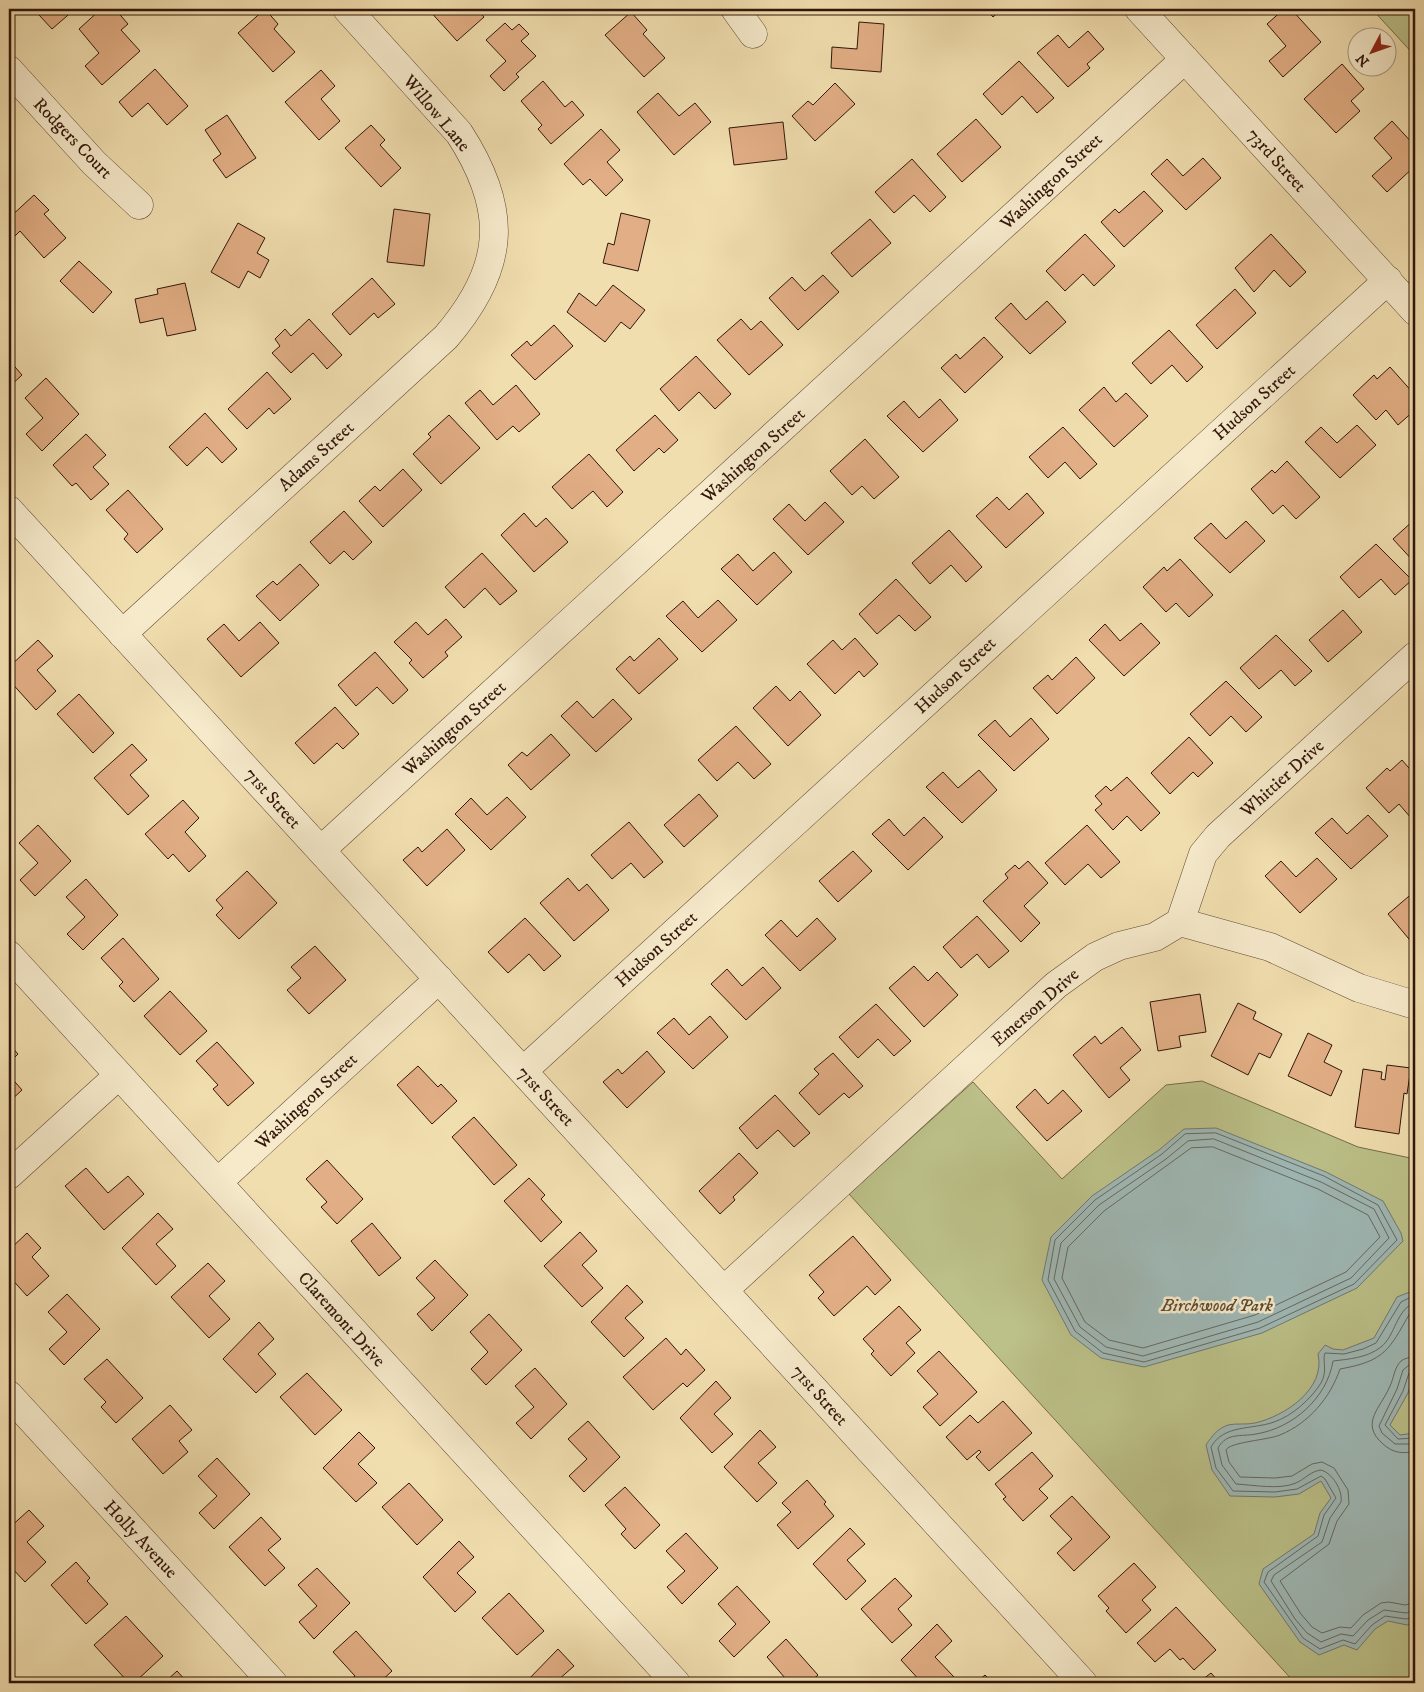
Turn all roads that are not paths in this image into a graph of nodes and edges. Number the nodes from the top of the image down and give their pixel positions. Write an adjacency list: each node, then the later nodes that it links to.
1 (347, 9): 8 (street, Willow Lane)
2 (735, 9): 4 (street)
3 (1139, 9): 5 (street, 73rd Street)
4 (753, 34)
5 (1184, 59): 9 (street, 73rd Street); 14 (street, Washington Street)
6 (9, 70): 7 (street, Rodgers Court)
7 (139, 205)
8 (490, 264): 12 (street, Adams Street)
9 (1388, 280): 10 (street, 73rd Street); 19 (street, Hudson Street)
10 (1415, 311)
11 (9, 510): 12 (street, 71st Street)
12 (122, 634): 14 (street, 71st Street)
13 (1415, 656): 15 (street, Whittier Drive)
14 (321, 850): 17 (street, 71st Street)
15 (1180, 922): 18 (street); 23 (street, Emerson Drive)
16 (9, 955): 20 (street, Claremont Drive)
17 (439, 979): 19 (street, 71st Street); 22 (street, Washington Street)
18 (1415, 1005)
19 (523, 1071): 23 (street, 71st Street)
20 (119, 1075): 21 (street); 22 (street, Claremont Drive)
21 (9, 1175)
22 (218, 1182): 26 (street, Claremont Drive)
23 (724, 1290): 27 (street, 71st Street)
24 (9, 1395): 25 (street, Holly Avenue)
25 (273, 1683)
26 (676, 1683)
27 (1084, 1683)

